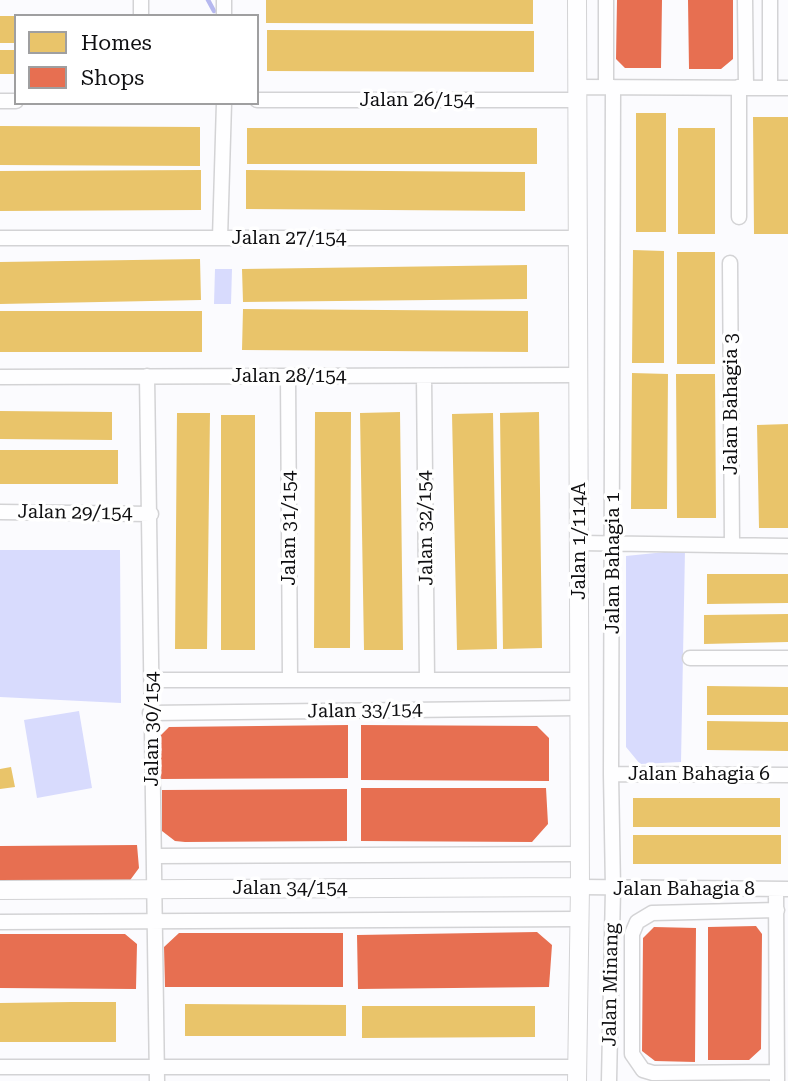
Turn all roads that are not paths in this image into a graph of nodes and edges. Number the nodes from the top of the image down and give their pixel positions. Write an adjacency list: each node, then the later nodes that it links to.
1 (577, 0): 9 (street, Jalan 1/114A)
2 (606, 0): 5 (street, Jalan Bahagia 1)
3 (745, 0): 6 (street)
4 (770, 0): 7 (street)
5 (610, 87): 6 (street, Jalan 26/154); 9 (street, Jalan 26/154); 25 (street, Jalan Bahagia 1)
6 (743, 88): 7 (street, Jalan 26/154); 12 (street)
7 (770, 88): 8 (street, Jalan 26/154)
8 (788, 88)
9 (578, 94): 10 (street, Jalan 26/154); 15 (street, Jalan 1/114A)
10 (259, 100)
11 (224, 105): 14 (street)
12 (739, 217)
13 (0, 238): 14 (street, Jalan 27/154)
14 (220, 238): 15 (street, Jalan 27/154)
15 (578, 238): 17 (street, Jalan 1/114A)
16 (730, 263): 26 (street, Jalan Bahagia 3)
17 (578, 375): 20 (street, Jalan 28/154); 24 (street, Jalan 1/114A)
18 (147, 376): 19 (street, Jalan 28/154); 21 (street, Jalan 28/154); 23 (street, Jalan 30/154)
19 (288, 376): 20 (street, Jalan 28/154); 31 (street, Jalan 31/154)
20 (424, 376): 32 (street, Jalan 32/154)
21 (0, 377)
22 (0, 512): 23 (street, Jalan 29/154)
23 (150, 514): 30 (street, Jalan 30/154)
24 (579, 543): 25 (street); 33 (street, Jalan 1/114A)
25 (613, 543): 26 (street); 36 (street, Jalan Bahagia 1)
26 (732, 545): 27 (street)
27 (788, 546)
28 (690, 658): 29 (street)
29 (788, 658)
30 (152, 680): 31 (street, Jalan 33/154); 35 (street, Jalan 30/154)
31 (290, 680): 32 (street, Jalan 33/154)
32 (428, 680): 33 (street, Jalan 33/154)
33 (579, 680): 34 (street, Jalan 1/114A)
34 (579, 708): 35 (street, Jalan 33/154); 38 (street, Jalan 1/114A)
35 (150, 713): 39 (street, Jalan 30/154)
36 (611, 774): 37 (street, Jalan Bahagia 6); 42 (street, Jalan Bahagia 1)
37 (788, 775)
38 (579, 854): 39 (street); 40 (street, Jalan 1/114A)
39 (154, 856): 41 (street, Jalan 30/154)
40 (580, 887): 41 (street, Jalan 34/154); 42 (street, Jalan Bahagia 8); 46 (street, Jalan 1/114A)
41 (156, 889): 44 (street, Jalan 34/154); 47 (street, Jalan 30/154)
42 (613, 889): 43 (street, Jalan Bahagia 8); 54 (street, Jalan Minang)
43 (782, 889): 45 (street)
44 (0, 890)
45 (776, 910): 53 (street); 53 (street)
46 (579, 919): 47 (street, Jalan 34/154); 52 (street, Jalan 1/114A)
47 (156, 921): 48 (street, Jalan 34/154); 51 (street, Jalan 30/154)
48 (0, 922)
49 (0, 1067): 50 (street)
50 (17, 1074): 51 (street)
51 (157, 1074): 52 (street)
52 (577, 1074)
53 (777, 1076)
54 (609, 1081)

